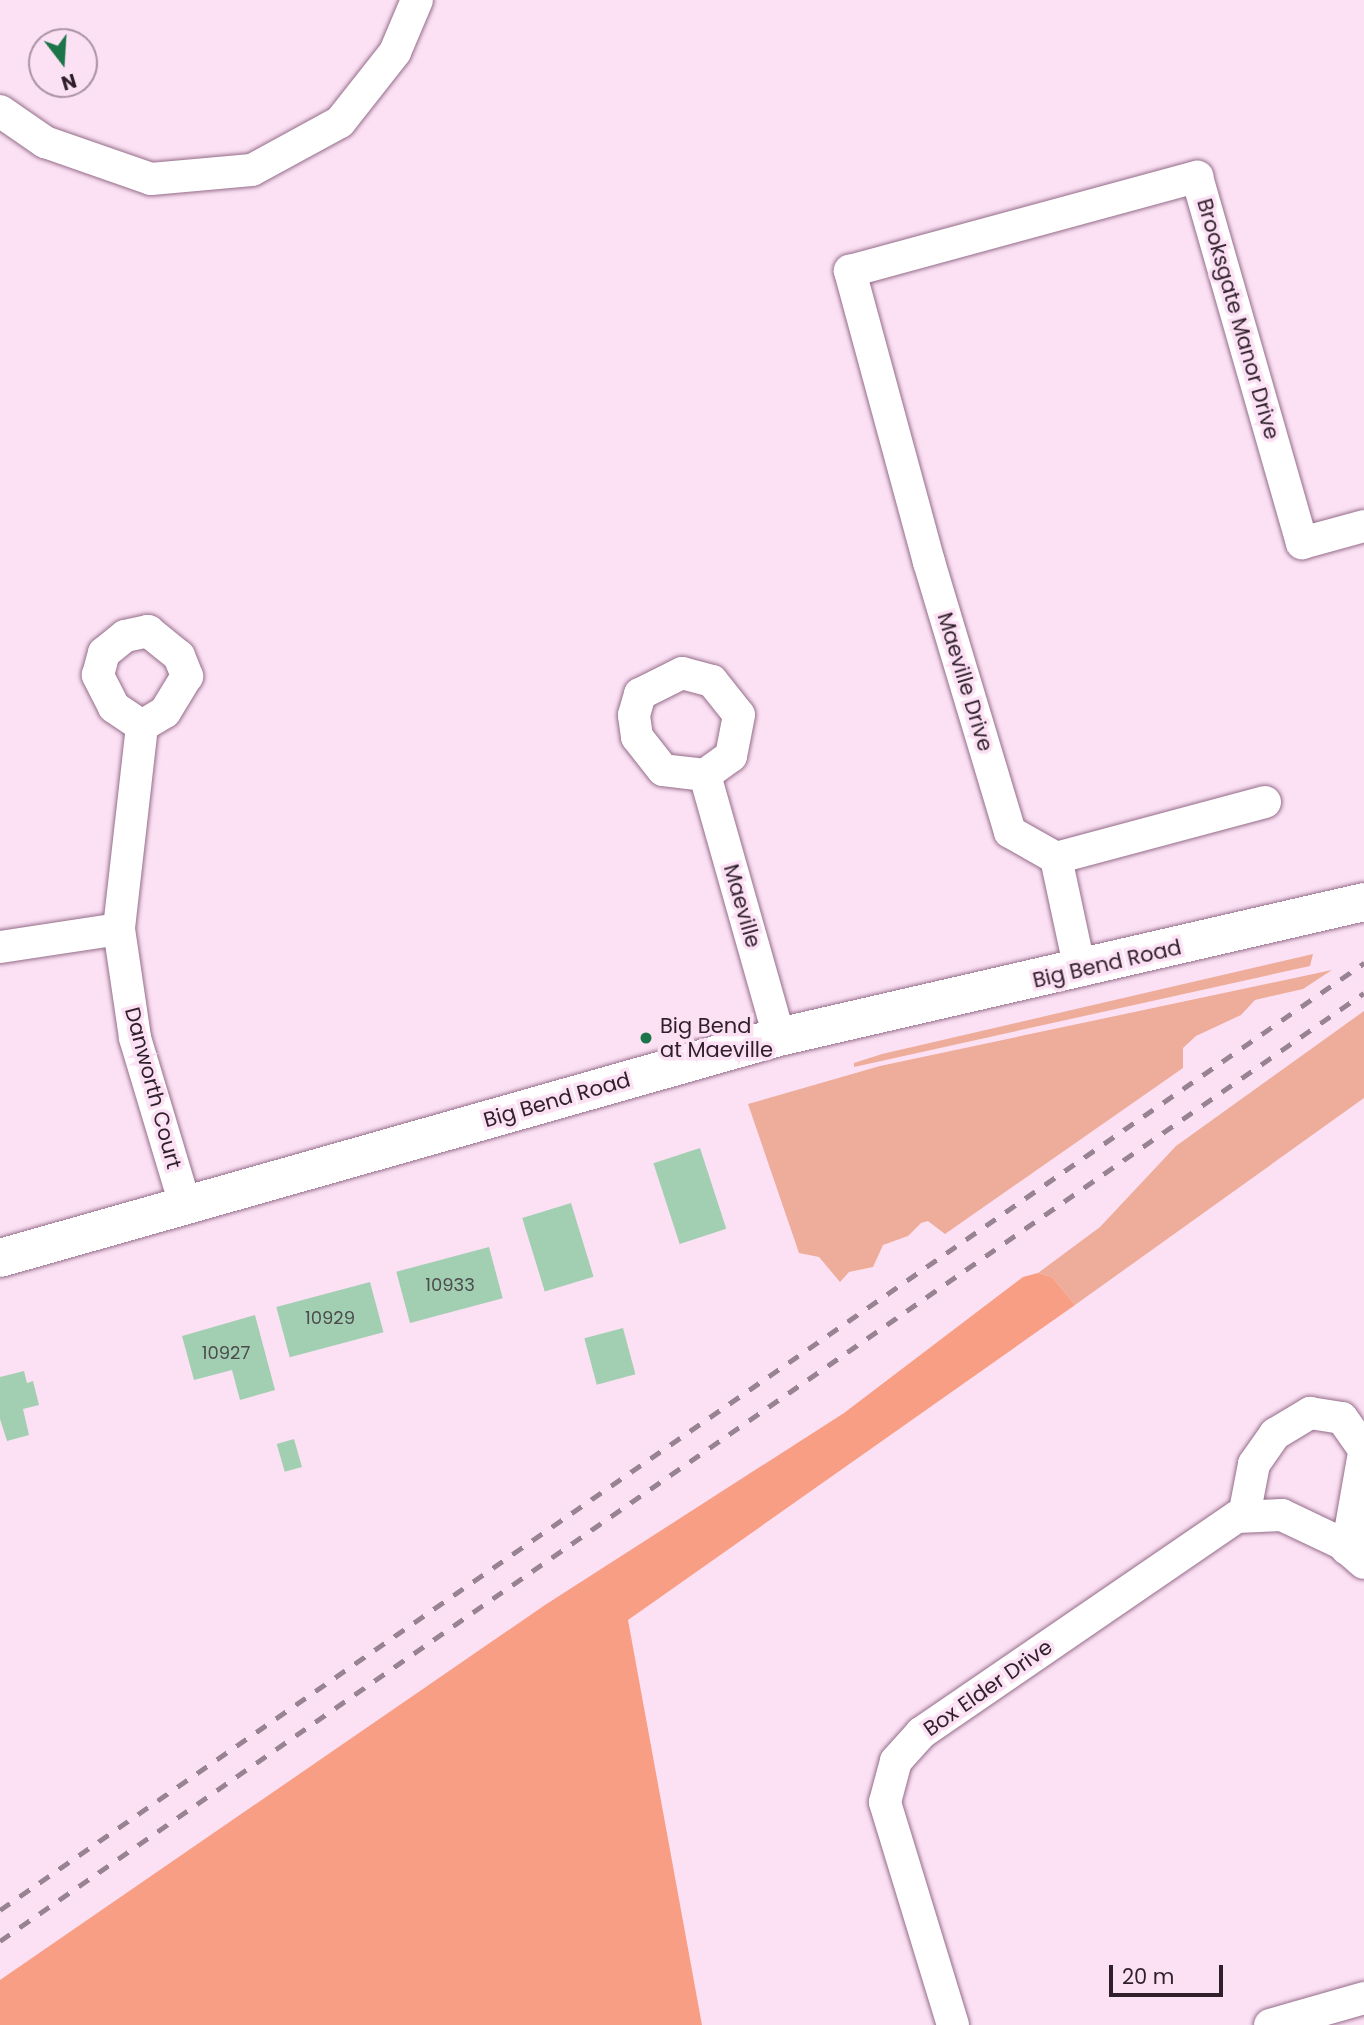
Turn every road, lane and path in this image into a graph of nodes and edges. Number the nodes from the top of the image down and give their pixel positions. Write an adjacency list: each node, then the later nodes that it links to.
1 (417, 0): 2 (street)
2 (0, 111)
3 (850, 271): 4 (street, Brooksgate Manor Drive); 8 (street, Maeville Drive)
4 (1364, 526)
5 (142, 726): 10 (street, Danworth Court)
6 (705, 775): 13 (street, Maeville)
7 (1265, 802): 8 (street)
8 (1056, 858): 12 (street)
9 (1364, 902): 12 (main road, Big Bend Road)
10 (119, 929): 11 (street); 14 (street, Danworth Court)
11 (0, 947)
12 (1080, 970): 13 (main road, Big Bend Road)
13 (779, 1037): 14 (main road, Big Bend Road)
14 (185, 1205): 15 (main road, Big Bend Road)
15 (0, 1258)
16 (1364, 1451): 17 (street); 18 (street)
17 (1244, 1516): 18 (street); 20 (street, Box Elder Drive)
18 (1355, 1556)
19 (1364, 1998): 21 (street)
20 (953, 2025)
21 (1270, 2025)

